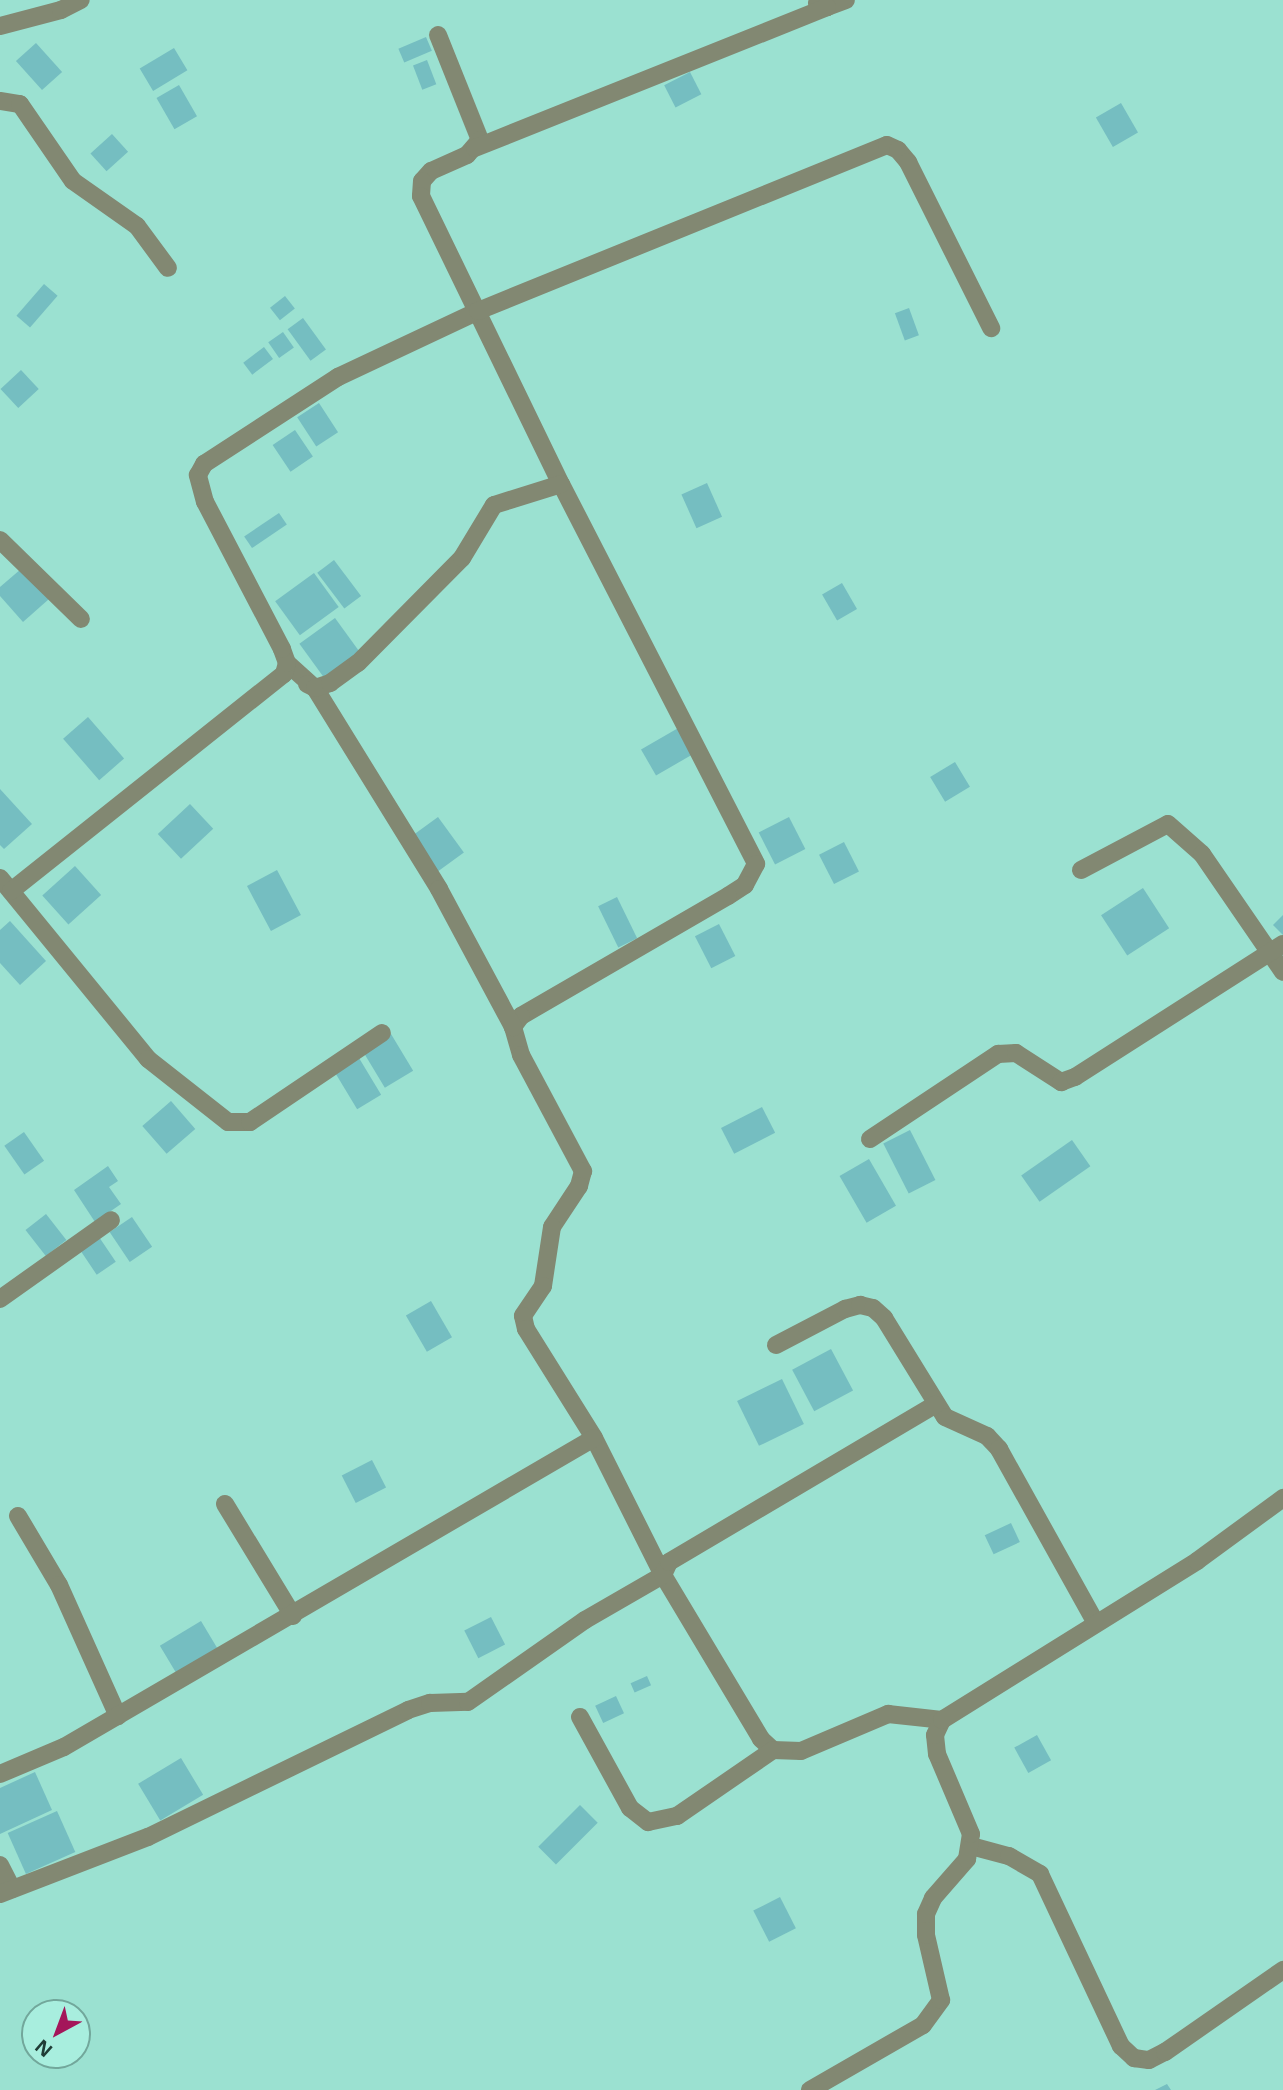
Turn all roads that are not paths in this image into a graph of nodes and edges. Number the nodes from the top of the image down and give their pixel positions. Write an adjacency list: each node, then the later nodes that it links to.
1 (80, 0): 4 (street)
2 (846, 0): 3 (street)
3 (820, 3): 7 (street)
4 (0, 26)
5 (438, 35): 7 (street)
6 (0, 101): 8 (street)
7 (475, 148): 9 (street)
8 (167, 268)
9 (478, 311): 10 (street); 11 (street); 14 (street)
10 (991, 328)
11 (561, 484): 15 (street); 20 (street)
12 (0, 540): 13 (street)
13 (82, 619)
14 (286, 669): 15 (street); 17 (street)
15 (315, 688): 20 (street)
16 (1081, 870): 18 (street)
17 (6, 884): 21 (street)
18 (1276, 948): 19 (street); 22 (street)
19 (1283, 972)
20 (513, 1027): 27 (street)
21 (382, 1033)
22 (870, 1139)
23 (110, 1220): 24 (street)
24 (0, 1299)
25 (776, 1345): 26 (street)
26 (935, 1405): 31 (street); 33 (street)
27 (593, 1438): 31 (street); 32 (street)
28 (1283, 1498): 33 (street)
29 (225, 1504): 32 (street)
30 (19, 1516): 34 (street)
31 (663, 1575): 37 (street); 41 (street)
32 (293, 1616): 34 (street)
33 (1096, 1623): 36 (street)
34 (118, 1716): 38 (street)
35 (580, 1717): 37 (street)
36 (942, 1720): 37 (street); 39 (street)
37 (773, 1750)
38 (0, 1774)
39 (971, 1846): 42 (street); 43 (street)
40 (0, 1866): 41 (street)
41 (6, 1891)
42 (1283, 1970)
43 (810, 2090)

